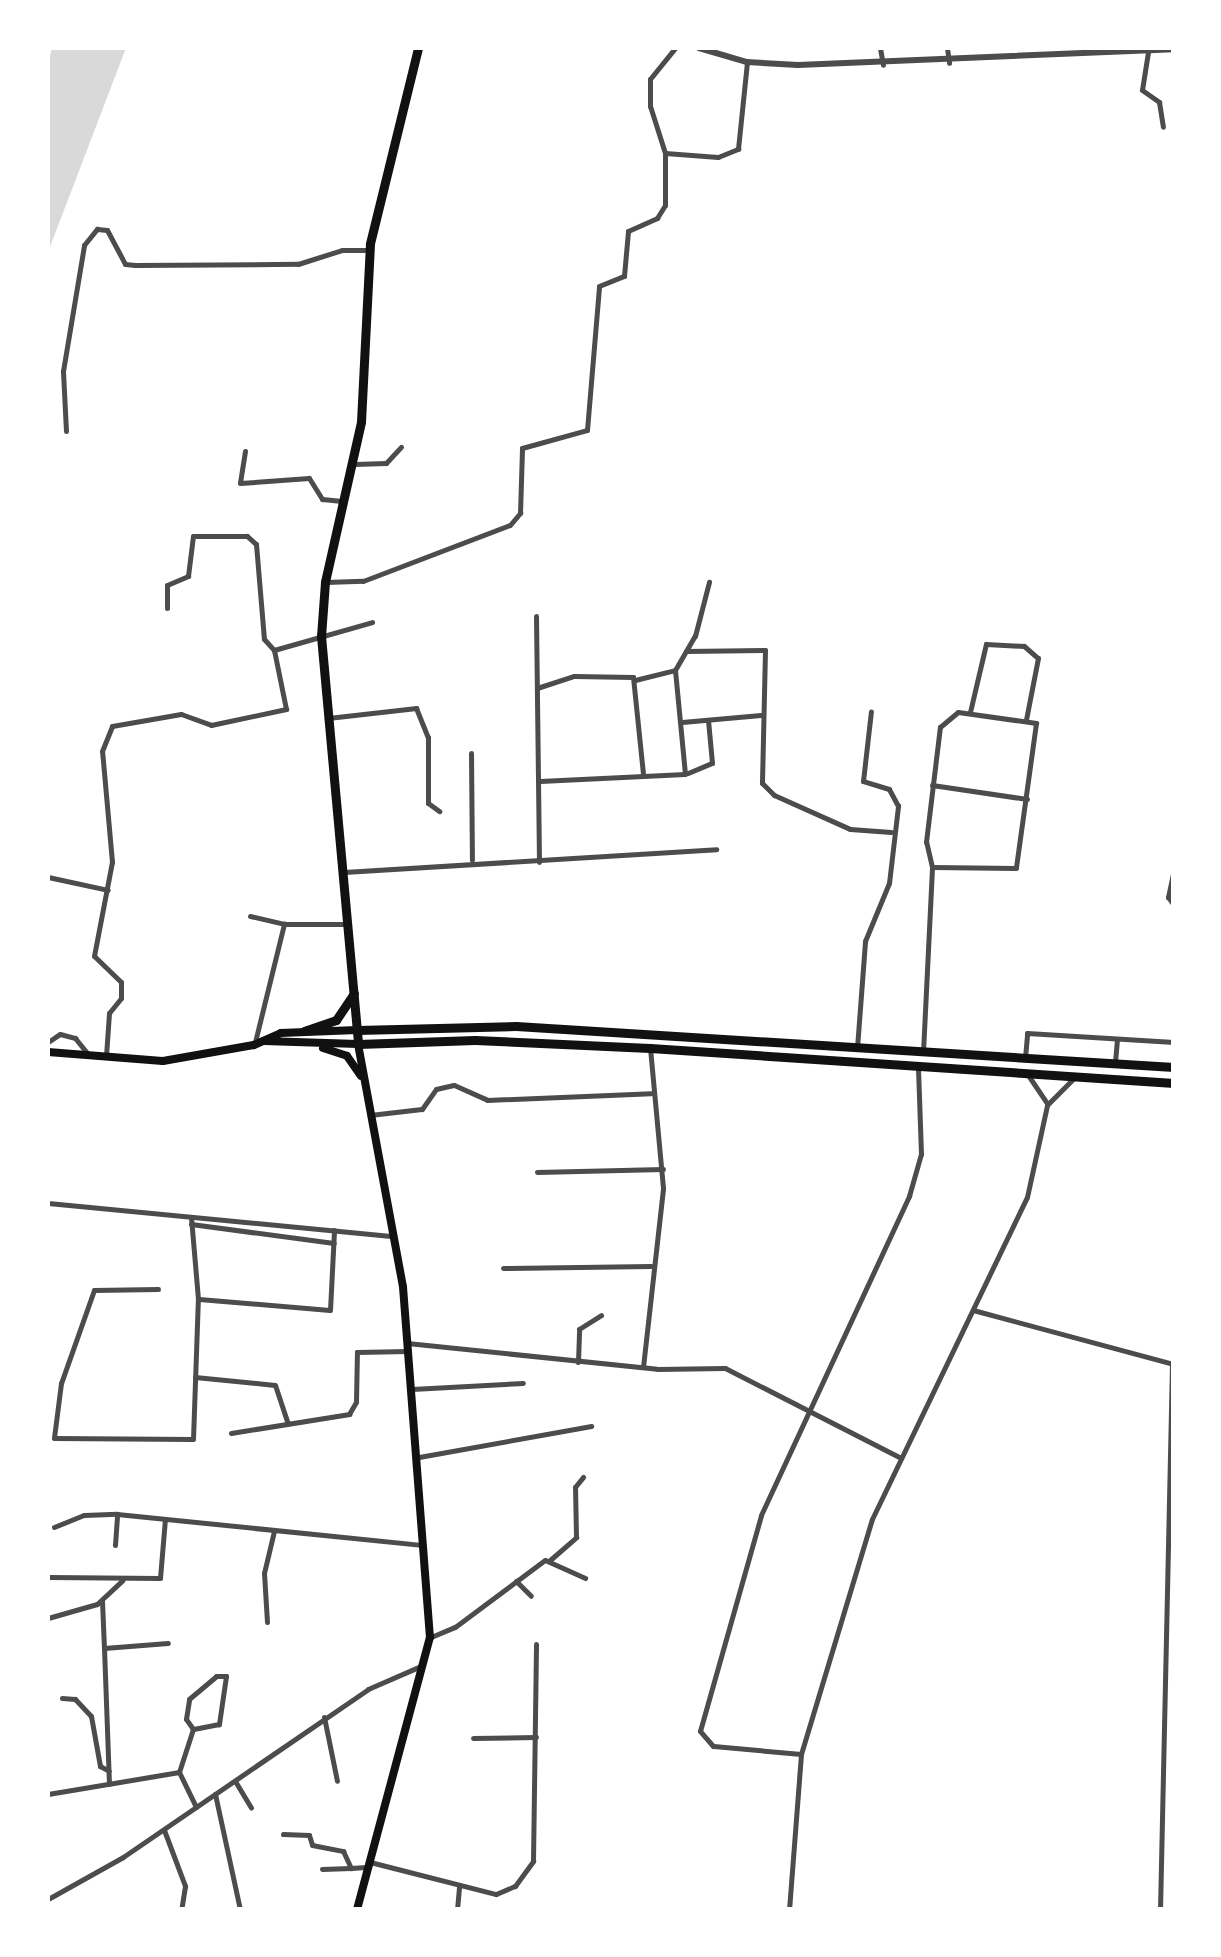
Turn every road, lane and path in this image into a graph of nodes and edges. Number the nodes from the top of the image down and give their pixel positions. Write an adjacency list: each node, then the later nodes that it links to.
1 (418, 48): 15 (main road)
2 (675, 48): 14 (street)
3 (699, 48): 10 (street)
4 (880, 48): 12 (street)
5 (947, 48): 11 (street)
6 (1020, 48): 9 (street)
7 (1174, 50): 8 (street)
8 (1148, 52): 9 (street); 13 (street)
9 (1021, 60): 11 (street)
10 (747, 62): 12 (street); 14 (street)
11 (949, 63): 12 (street)
12 (883, 65)
13 (1163, 127)
14 (666, 153): 21 (street)
15 (370, 250): 16 (street); 19 (main road)
16 (66, 431)
17 (401, 446): 19 (street)
18 (245, 451): 20 (street)
19 (355, 464): 20 (main road)
20 (346, 501): 21 (main road)
21 (325, 582): 26 (main road)
22 (709, 582): 28 (street)
23 (166, 608): 27 (street)
24 (536, 616): 31 (street)
25 (372, 622): 26 (street)
26 (321, 636): 27 (street); 35 (main road)
27 (274, 650): 54 (street)
28 (686, 651): 29 (street); 34 (street)
29 (675, 670): 30 (street); 38 (street)
30 (635, 680): 31 (street); 41 (street)
31 (537, 688): 42 (street)
32 (871, 711): 46 (street)
33 (970, 712): 37 (street); 37 (street); 43 (street)
34 (761, 714): 36 (street); 46 (street)
35 (326, 718): 45 (street); 52 (main road)
36 (708, 719): 38 (street); 40 (street)
37 (1026, 720): 44 (street)
38 (682, 722): 40 (street)
39 (470, 753): 48 (street)
40 (686, 774): 41 (street)
41 (643, 775): 42 (street)
42 (540, 781): 49 (street)
43 (932, 784): 44 (street); 50 (street)
44 (1027, 799): 50 (street)
45 (439, 811)
46 (891, 832): 70 (street)
47 (716, 849): 49 (street)
48 (472, 860): 49 (street); 52 (street)
49 (540, 862)
50 (932, 867): 72 (street)
51 (1174, 869): 55 (street)
52 (341, 872): 58 (main road)
53 (48, 877): 54 (street)
54 (108, 890): 75 (street)
55 (1174, 905)
56 (250, 916): 57 (street)
57 (284, 924): 58 (street); 68 (street)
58 (346, 924): 59 (main road)
59 (354, 992): 60 (main road); 61 (main road)
60 (357, 1030): 61 (main road); 67 (main road); 70 (main road)
61 (304, 1031): 63 (main road)
62 (1117, 1040): 65 (street); 74 (street); 76 (street)
63 (264, 1041): 66 (main road); 68 (main road)
64 (48, 1042): 73 (street)
65 (1174, 1042)
66 (310, 1044): 67 (main road); 81 (main road)
67 (358, 1044): 69 (main road); 81 (main road)
68 (254, 1045): 75 (main road)
69 (650, 1048): 77 (main road); 83 (street)
70 (858, 1048): 72 (main road)
71 (48, 1052): 73 (main road)
72 (923, 1052): 74 (main road)
73 (90, 1058): 75 (main road)
74 (1025, 1058): 76 (main road)
75 (106, 1059)
76 (1115, 1063): 78 (main road)
77 (917, 1064): 79 (main road); 106 (street)
78 (1174, 1066)
79 (1023, 1073): 80 (main road); 84 (street)
80 (1087, 1076): 82 (main road); 84 (street)
81 (363, 1080): 85 (main road)
82 (1174, 1083)
83 (651, 1093): 85 (street); 86 (street)
84 (1047, 1105): 97 (street)
85 (370, 1115): 91 (main road)
86 (662, 1169): 87 (street); 93 (street)
87 (536, 1172)
88 (48, 1203): 89 (street)
89 (191, 1220): 90 (street); 92 (street); 96 (street)
90 (334, 1230): 91 (street); 92 (street)
91 (395, 1236): 99 (main road)
92 (334, 1243): 96 (street)
93 (651, 1266): 94 (street); 102 (street)
94 (503, 1268)
95 (158, 1289): 103 (street)
96 (198, 1299): 103 (street)
97 (973, 1310): 101 (street); 111 (street)
98 (601, 1315): 100 (street)
99 (408, 1347): 100 (street); 105 (main road); 107 (street)
100 (578, 1362): 102 (street)
101 (1173, 1364): 162 (street)
102 (642, 1367): 106 (street)
103 (194, 1377): 107 (street)
104 (523, 1384): 105 (street)
105 (412, 1388): 110 (main road)
106 (806, 1407): 111 (street); 140 (street)
107 (288, 1424): 109 (street)
108 (591, 1426): 110 (street)
109 (231, 1433)
110 (418, 1457): 117 (main road)
111 (899, 1457): 140 (street)
112 (584, 1477): 119 (street)
113 (117, 1514): 114 (street); 115 (street); 118 (street)
114 (165, 1520): 116 (street); 121 (street)
115 (54, 1527)
116 (274, 1531): 117 (street); 127 (street)
117 (426, 1545): 128 (main road)
118 (115, 1546)
119 (550, 1560): 122 (street); 123 (street)
120 (48, 1577): 121 (street)
121 (125, 1578): 125 (street)
122 (585, 1578)
123 (516, 1582): 124 (street); 128 (street)
124 (530, 1596)
125 (102, 1601): 126 (street); 131 (street)
126 (48, 1618)
127 (267, 1622)
128 (430, 1637): 132 (main road)
129 (168, 1643): 131 (street)
130 (536, 1644): 139 (street)
131 (104, 1648): 134 (street)
132 (422, 1666): 136 (street); 152 (main road)
133 (62, 1698): 135 (street)
134 (106, 1715): 135 (street); 141 (street)
135 (92, 1716): 141 (street)
136 (324, 1718): 143 (street); 144 (street)
137 (193, 1729): 137 (street); 142 (street)
138 (474, 1738): 139 (street)
139 (536, 1738): 155 (street)
140 (801, 1754): 161 (street)
141 (108, 1772): 145 (street)
142 (179, 1772): 145 (street); 148 (street)
143 (235, 1780): 147 (street); 149 (street)
144 (337, 1780)
145 (109, 1784): 146 (street)
146 (48, 1794)
147 (215, 1794): 148 (street); 158 (street)
148 (196, 1807): 150 (street)
149 (251, 1808)
150 (164, 1830): 156 (street); 157 (street)
151 (284, 1834): 154 (street)
152 (367, 1864): 154 (street); 155 (street); 159 (main road)
153 (322, 1868): 154 (street)
154 (352, 1868)
155 (459, 1885): 160 (street)
156 (48, 1899)
157 (182, 1910)
158 (240, 1910)
159 (357, 1910)
160 (456, 1910)
161 (789, 1910)
162 (1160, 1910)

